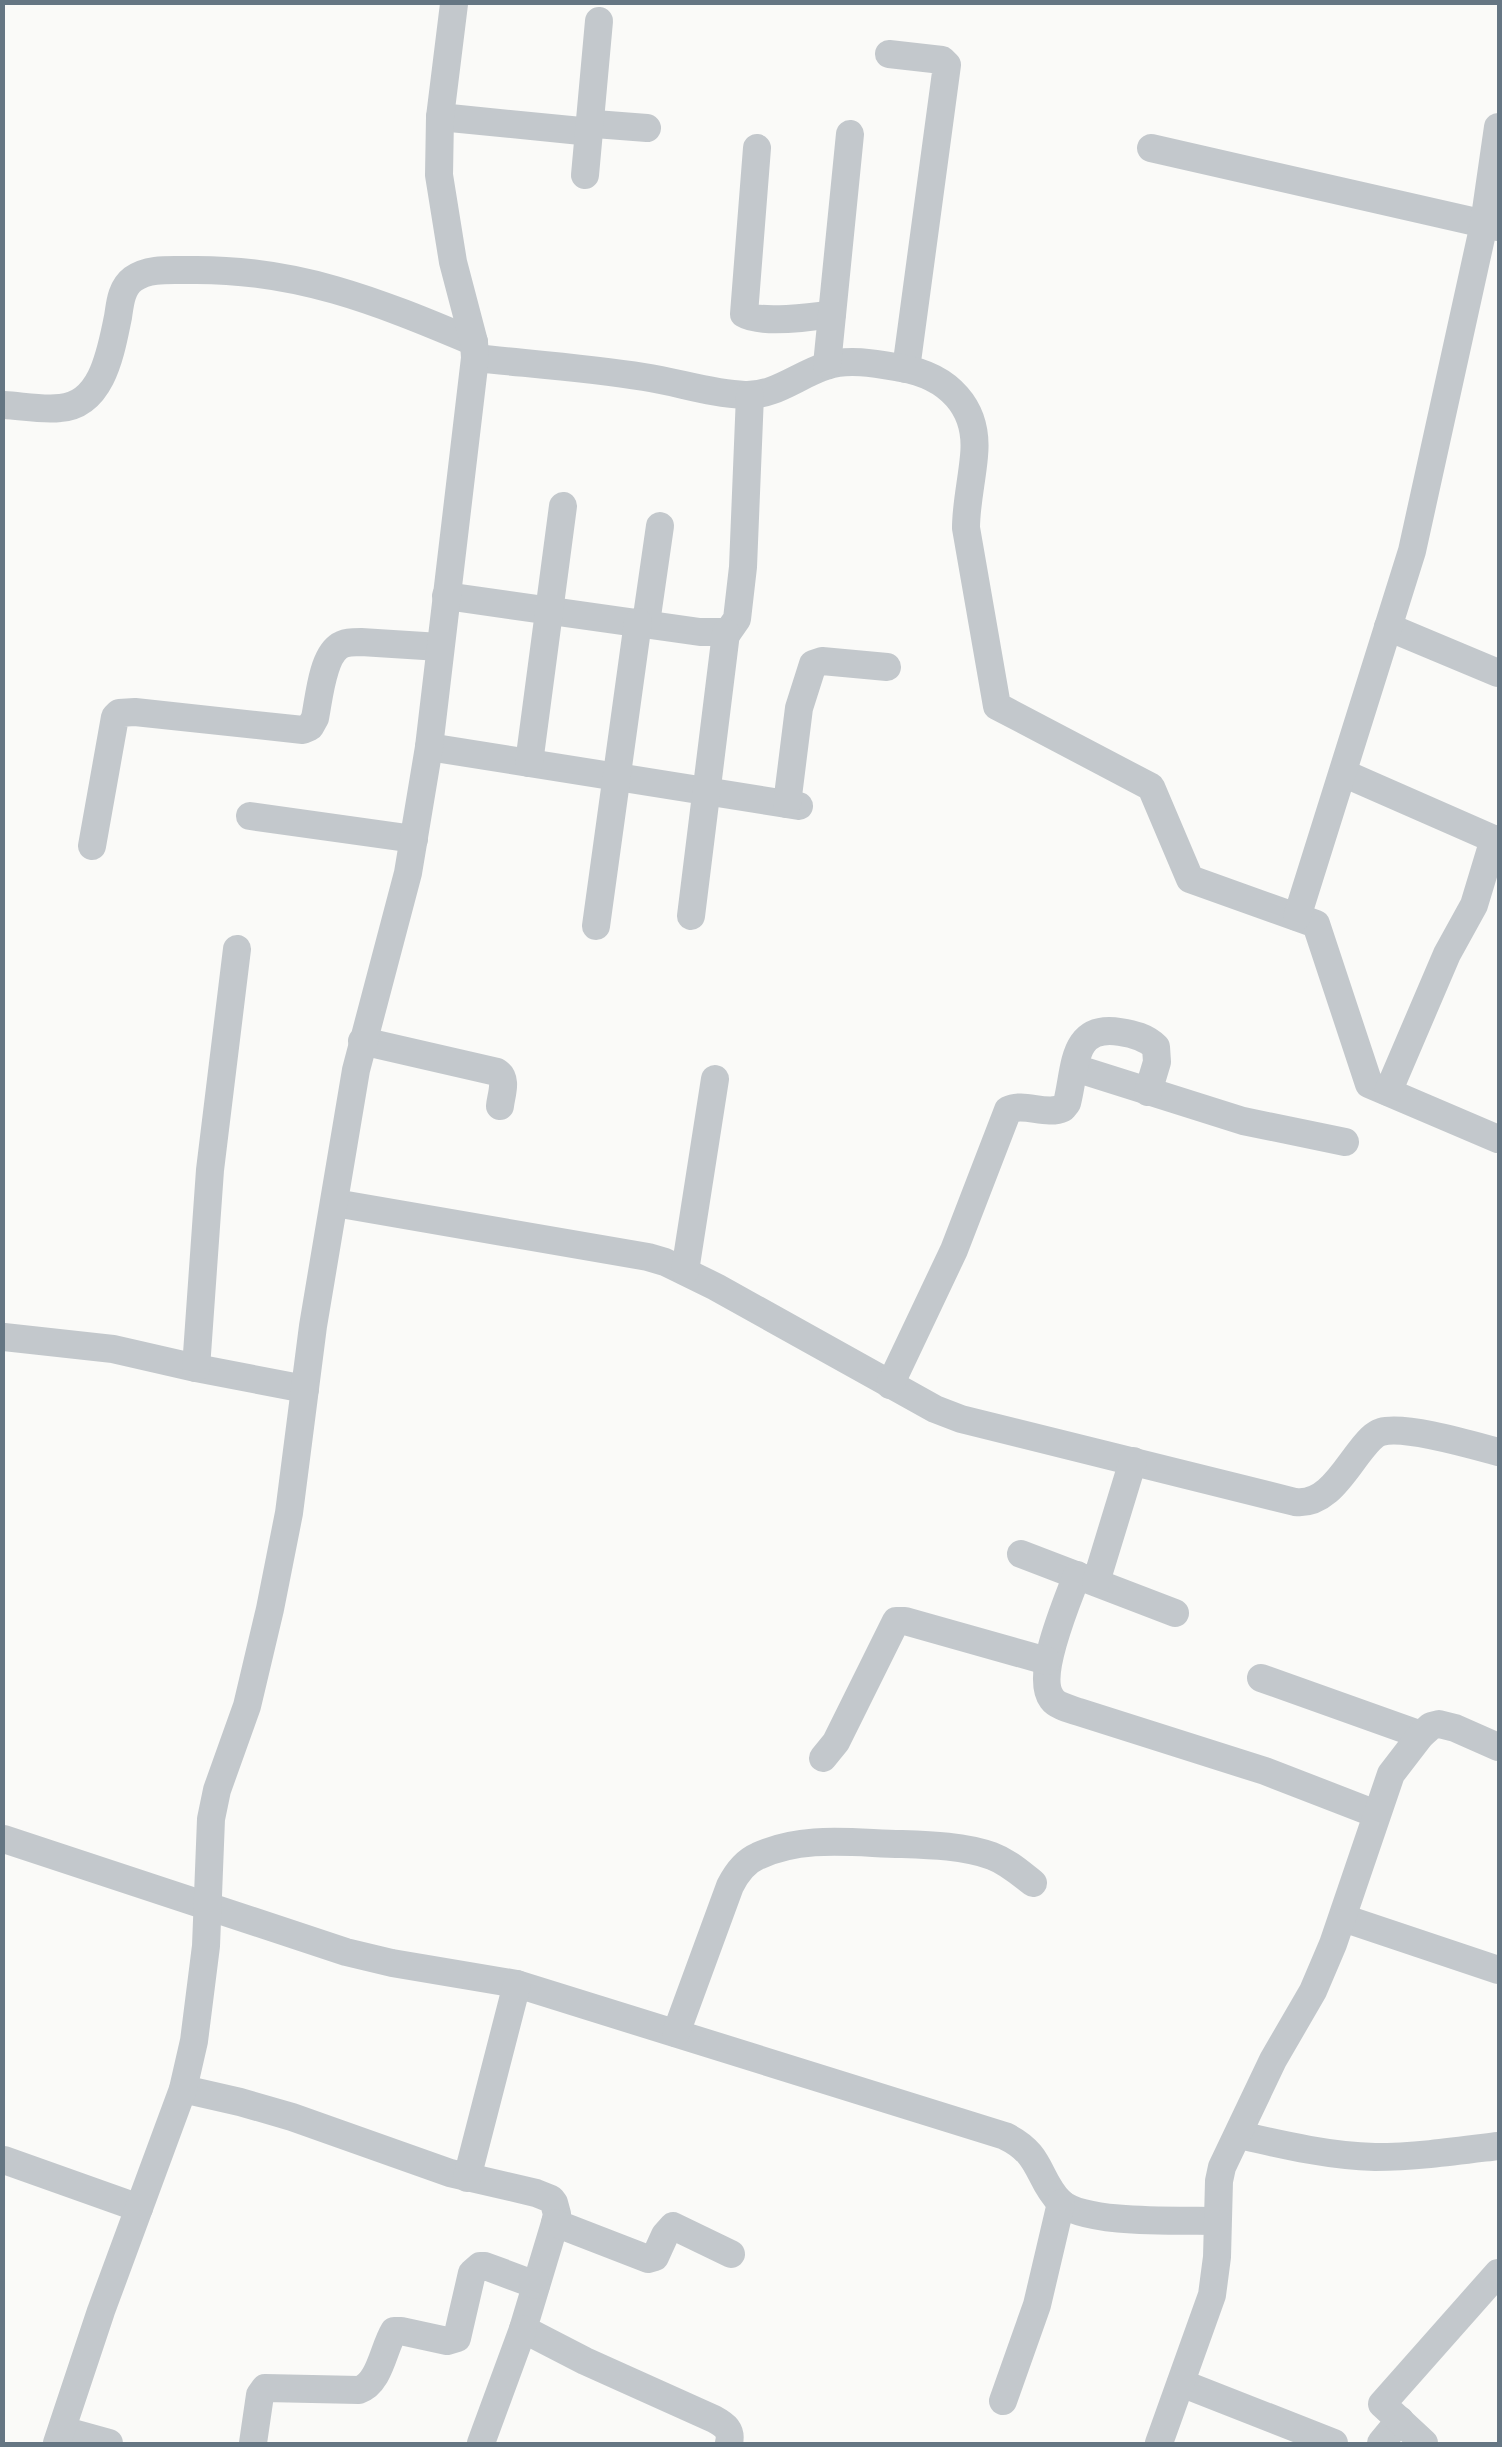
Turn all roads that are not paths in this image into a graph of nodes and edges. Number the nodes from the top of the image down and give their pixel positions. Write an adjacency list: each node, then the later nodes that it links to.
1 (454, 4): 4 (street)
2 (599, 21): 5 (street)
3 (889, 54): 16 (street)
4 (440, 117): 5 (street); 14 (street)
5 (589, 127): 7 (street); 11 (street)
6 (1498, 127): 12 (street)
7 (647, 128)
8 (850, 134): 13 (street)
9 (757, 148): 13 (street)
10 (1151, 148): 12 (street)
11 (585, 175)
12 (1491, 226): 24 (street)
13 (832, 314): 15 (street)
14 (474, 350): 17 (street); 18 (street); 21 (street)
15 (827, 365): 16 (street); 17 (street)
16 (906, 368): 39 (street)
17 (750, 395): 25 (street)
18 (4, 405)
19 (563, 506): 22 (street)
20 (660, 526): 23 (street)
21 (446, 596): 22 (street); 26 (street)
22 (549, 609): 23 (street); 30 (street)
23 (642, 623): 25 (street); 32 (street)
24 (1388, 627): 28 (street); 31 (street)
25 (726, 633): 33 (street)
26 (440, 647): 29 (street); 37 (street)
27 (887, 668): 33 (street)
28 (1498, 673)
29 (429, 746): 30 (street); 35 (street)
30 (529, 763): 32 (street)
31 (1344, 773): 36 (street); 39 (street)
32 (616, 777): 33 (street); 40 (street)
33 (706, 790): 38 (street)
34 (250, 816): 35 (street)
35 (414, 839): 42 (street)
36 (1496, 840): 46 (street)
37 (92, 846)
38 (691, 916)
39 (1297, 917): 46 (street)
40 (596, 926)
41 (237, 949): 53 (street)
42 (362, 1041): 47 (street); 50 (street)
43 (1075, 1068): 45 (street); 45 (street); 54 (street)
44 (715, 1079): 51 (street)
45 (1148, 1092): 49 (street)
46 (1388, 1092): 48 (street)
47 (500, 1106)
48 (1498, 1138)
49 (1345, 1142)
50 (335, 1204): 51 (street); 55 (street)
51 (685, 1271): 54 (street)
52 (4, 1337): 53 (street)
53 (196, 1368): 55 (street)
54 (890, 1384): 57 (street)
55 (305, 1390): 69 (street)
56 (1498, 1452): 57 (street)
57 (1133, 1461): 59 (street)
58 (1021, 1554): 59 (street)
59 (1086, 1579): 60 (street); 61 (street)
60 (1175, 1613)
61 (1047, 1661): 65 (street); 66 (street)
62 (1261, 1678): 63 (street)
63 (1421, 1735): 64 (street); 66 (street)
64 (1498, 1747)
65 (824, 1758)
66 (1376, 1814): 70 (street)
67 (4, 1839): 69 (street)
68 (1033, 1883): 73 (street)
69 (208, 1907): 72 (street); 74 (street)
70 (1343, 1918): 71 (street); 75 (street)
71 (1498, 1970)
72 (517, 1984): 73 (street); 78 (street)
73 (676, 2033): 79 (street)
74 (182, 2089): 78 (street); 80 (street)
75 (1239, 2135): 76 (street); 81 (street)
76 (1498, 2146)
77 (4, 2160): 80 (street)
78 (467, 2178): 82 (street)
79 (1061, 2203): 81 (street); 88 (street)
80 (139, 2208): 90 (street)
81 (1217, 2220): 87 (street)
82 (555, 2223): 83 (street); 85 (street)
83 (731, 2254)
84 (1498, 2273): 89 (street)
85 (536, 2285): 86 (street); 92 (street)
86 (524, 2329): 93 (street); 94 (street)
87 (1181, 2383): 95 (street); 96 (street)
88 (1003, 2401)
89 (1400, 2420): 97 (street); 98 (street)
90 (59, 2437): 91 (street)
91 (109, 2443)
92 (253, 2443)
93 (481, 2443)
94 (729, 2443)
95 (1159, 2443)
96 (1334, 2443)
97 (1381, 2443)
98 (1424, 2443)

